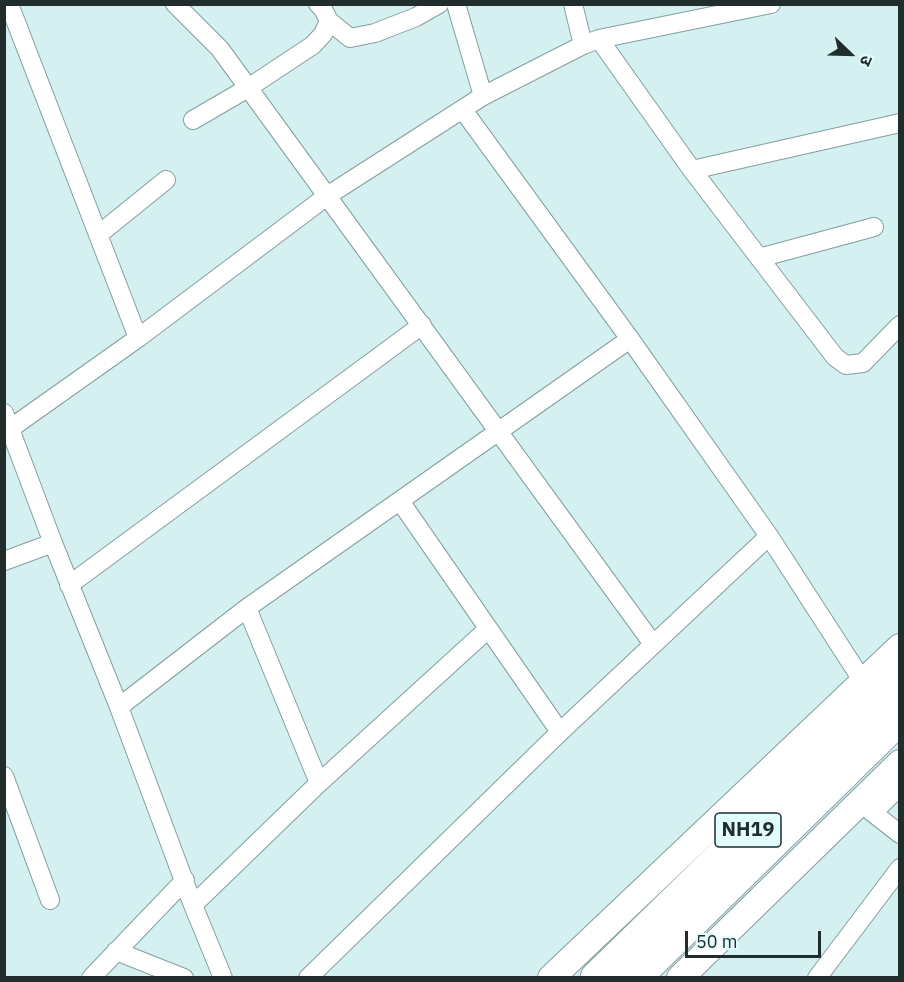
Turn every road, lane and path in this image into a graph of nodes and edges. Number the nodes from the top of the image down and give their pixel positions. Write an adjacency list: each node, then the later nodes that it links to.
1 (9, 4): 20 (street)
2 (175, 4): 11 (street)
3 (318, 4): 9 (street)
4 (439, 4): 9 (street)
5 (456, 4): 12 (street)
6 (573, 4): 10 (street)
7 (771, 4): 8 (street)
8 (747, 7): 10 (street)
9 (329, 21): 11 (street)
10 (591, 42): 12 (street); 16 (street)
11 (248, 88): 14 (street); 18 (street)
12 (483, 96): 13 (street)
13 (463, 110): 18 (street); 25 (street)
14 (193, 120)
15 (900, 123): 16 (street)
16 (692, 170): 21 (street)
17 (166, 180): 20 (street)
18 (327, 196): 22 (street); 24 (street)
19 (874, 227): 21 (street)
20 (98, 235): 24 (street)
21 (759, 258): 23 (street)
22 (422, 325): 27 (street); 32 (street)
23 (900, 325)
24 (138, 338): 26 (street)
25 (630, 339): 27 (street); 29 (street)
26 (8, 421): 30 (street)
27 (499, 432): 28 (street); 35 (street)
28 (400, 501): 33 (street); 34 (street)
29 (769, 536): 35 (street); 37 (street)
30 (53, 543): 31 (street); 32 (street)
31 (4, 561)
32 (69, 585): 39 (street)
33 (247, 608): 39 (street); 43 (street)
34 (488, 629): 41 (street); 43 (street)
35 (653, 644): 41 (street)
36 (900, 647): 37 (main road)
37 (864, 683): 57 (main road)
38 (900, 683): 58 (highway, NH19)
39 (118, 707): 49 (street)
40 (900, 717): 59 (highway, NH19)
41 (560, 732): 56 (street)
42 (900, 763): 46 (main road)
43 (319, 783): 51 (street)
44 (900, 786): 46 (street)
45 (7, 788): 50 (street)
46 (866, 808): 47 (street); 60 (main road)
47 (900, 834)
48 (900, 868): 61 (street)
49 (184, 880): 51 (street); 52 (street)
50 (50, 900)
51 (193, 905): 55 (street)
52 (116, 951): 53 (street); 54 (street)
53 (91, 978)
54 (184, 978)
55 (223, 978)
56 (308, 978)
57 (551, 978)
58 (597, 978)
59 (634, 978)
60 (680, 978)
61 (817, 978)

